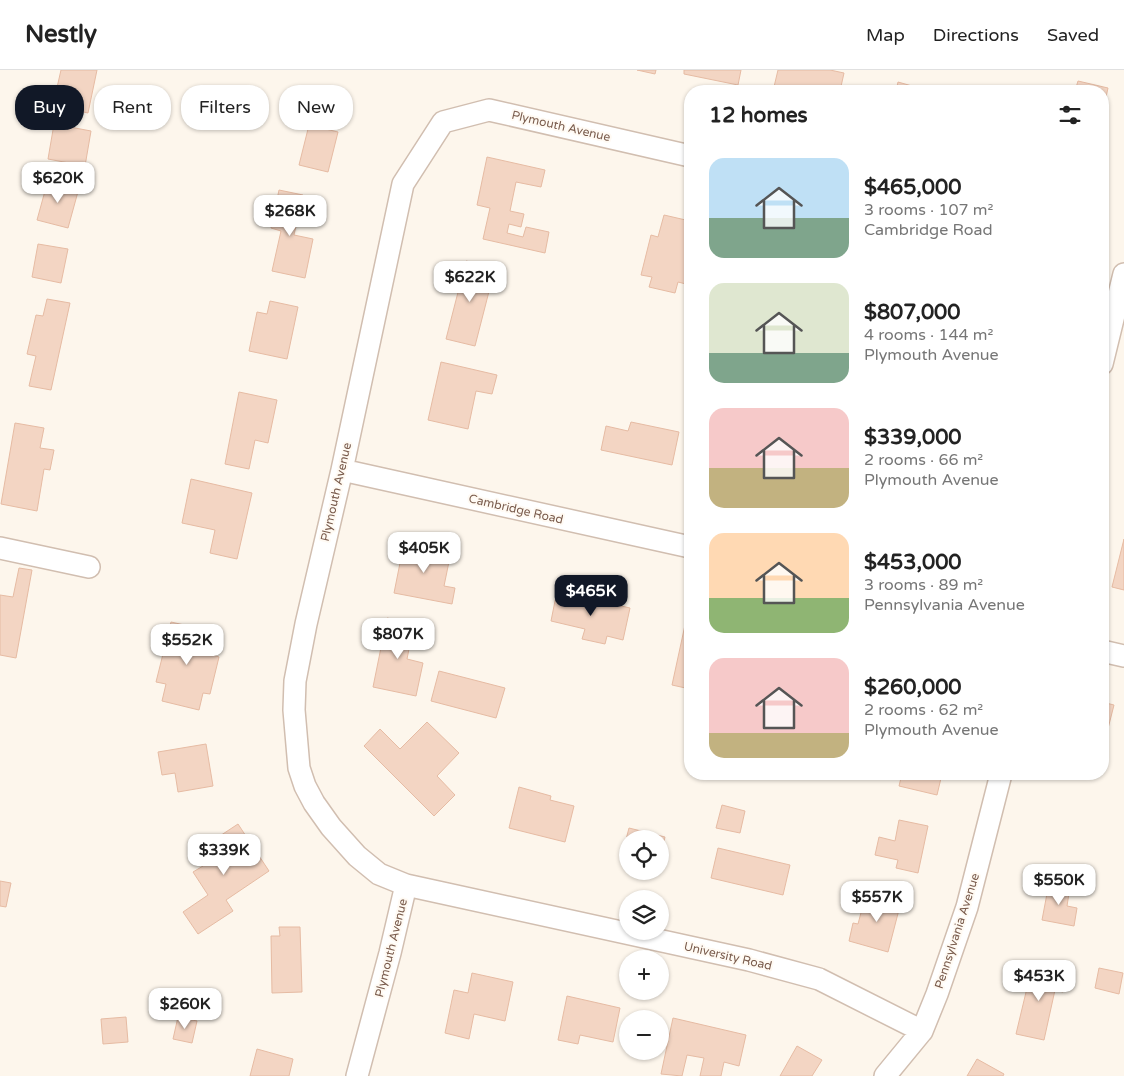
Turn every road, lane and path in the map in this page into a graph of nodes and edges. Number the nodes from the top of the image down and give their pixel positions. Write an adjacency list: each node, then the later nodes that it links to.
1 (684, 155): 4 (street, Plymouth Avenue)
2 (1124, 274): 3 (street)
3 (1109, 335)
4 (342, 470): 5 (street, Cambridge Road); 11 (street, Plymouth Avenue)
5 (684, 547)
6 (0, 548): 7 (street)
7 (89, 567)
8 (1109, 653): 9 (street)
9 (1124, 656)
10 (1000, 780): 12 (street, Pennsylvania Avenue)
11 (406, 885): 12 (street, University Road); 13 (street, Plymouth Avenue)
12 (922, 1031): 14 (street, Pennsylvania Avenue)
13 (357, 1076)
14 (885, 1076)

